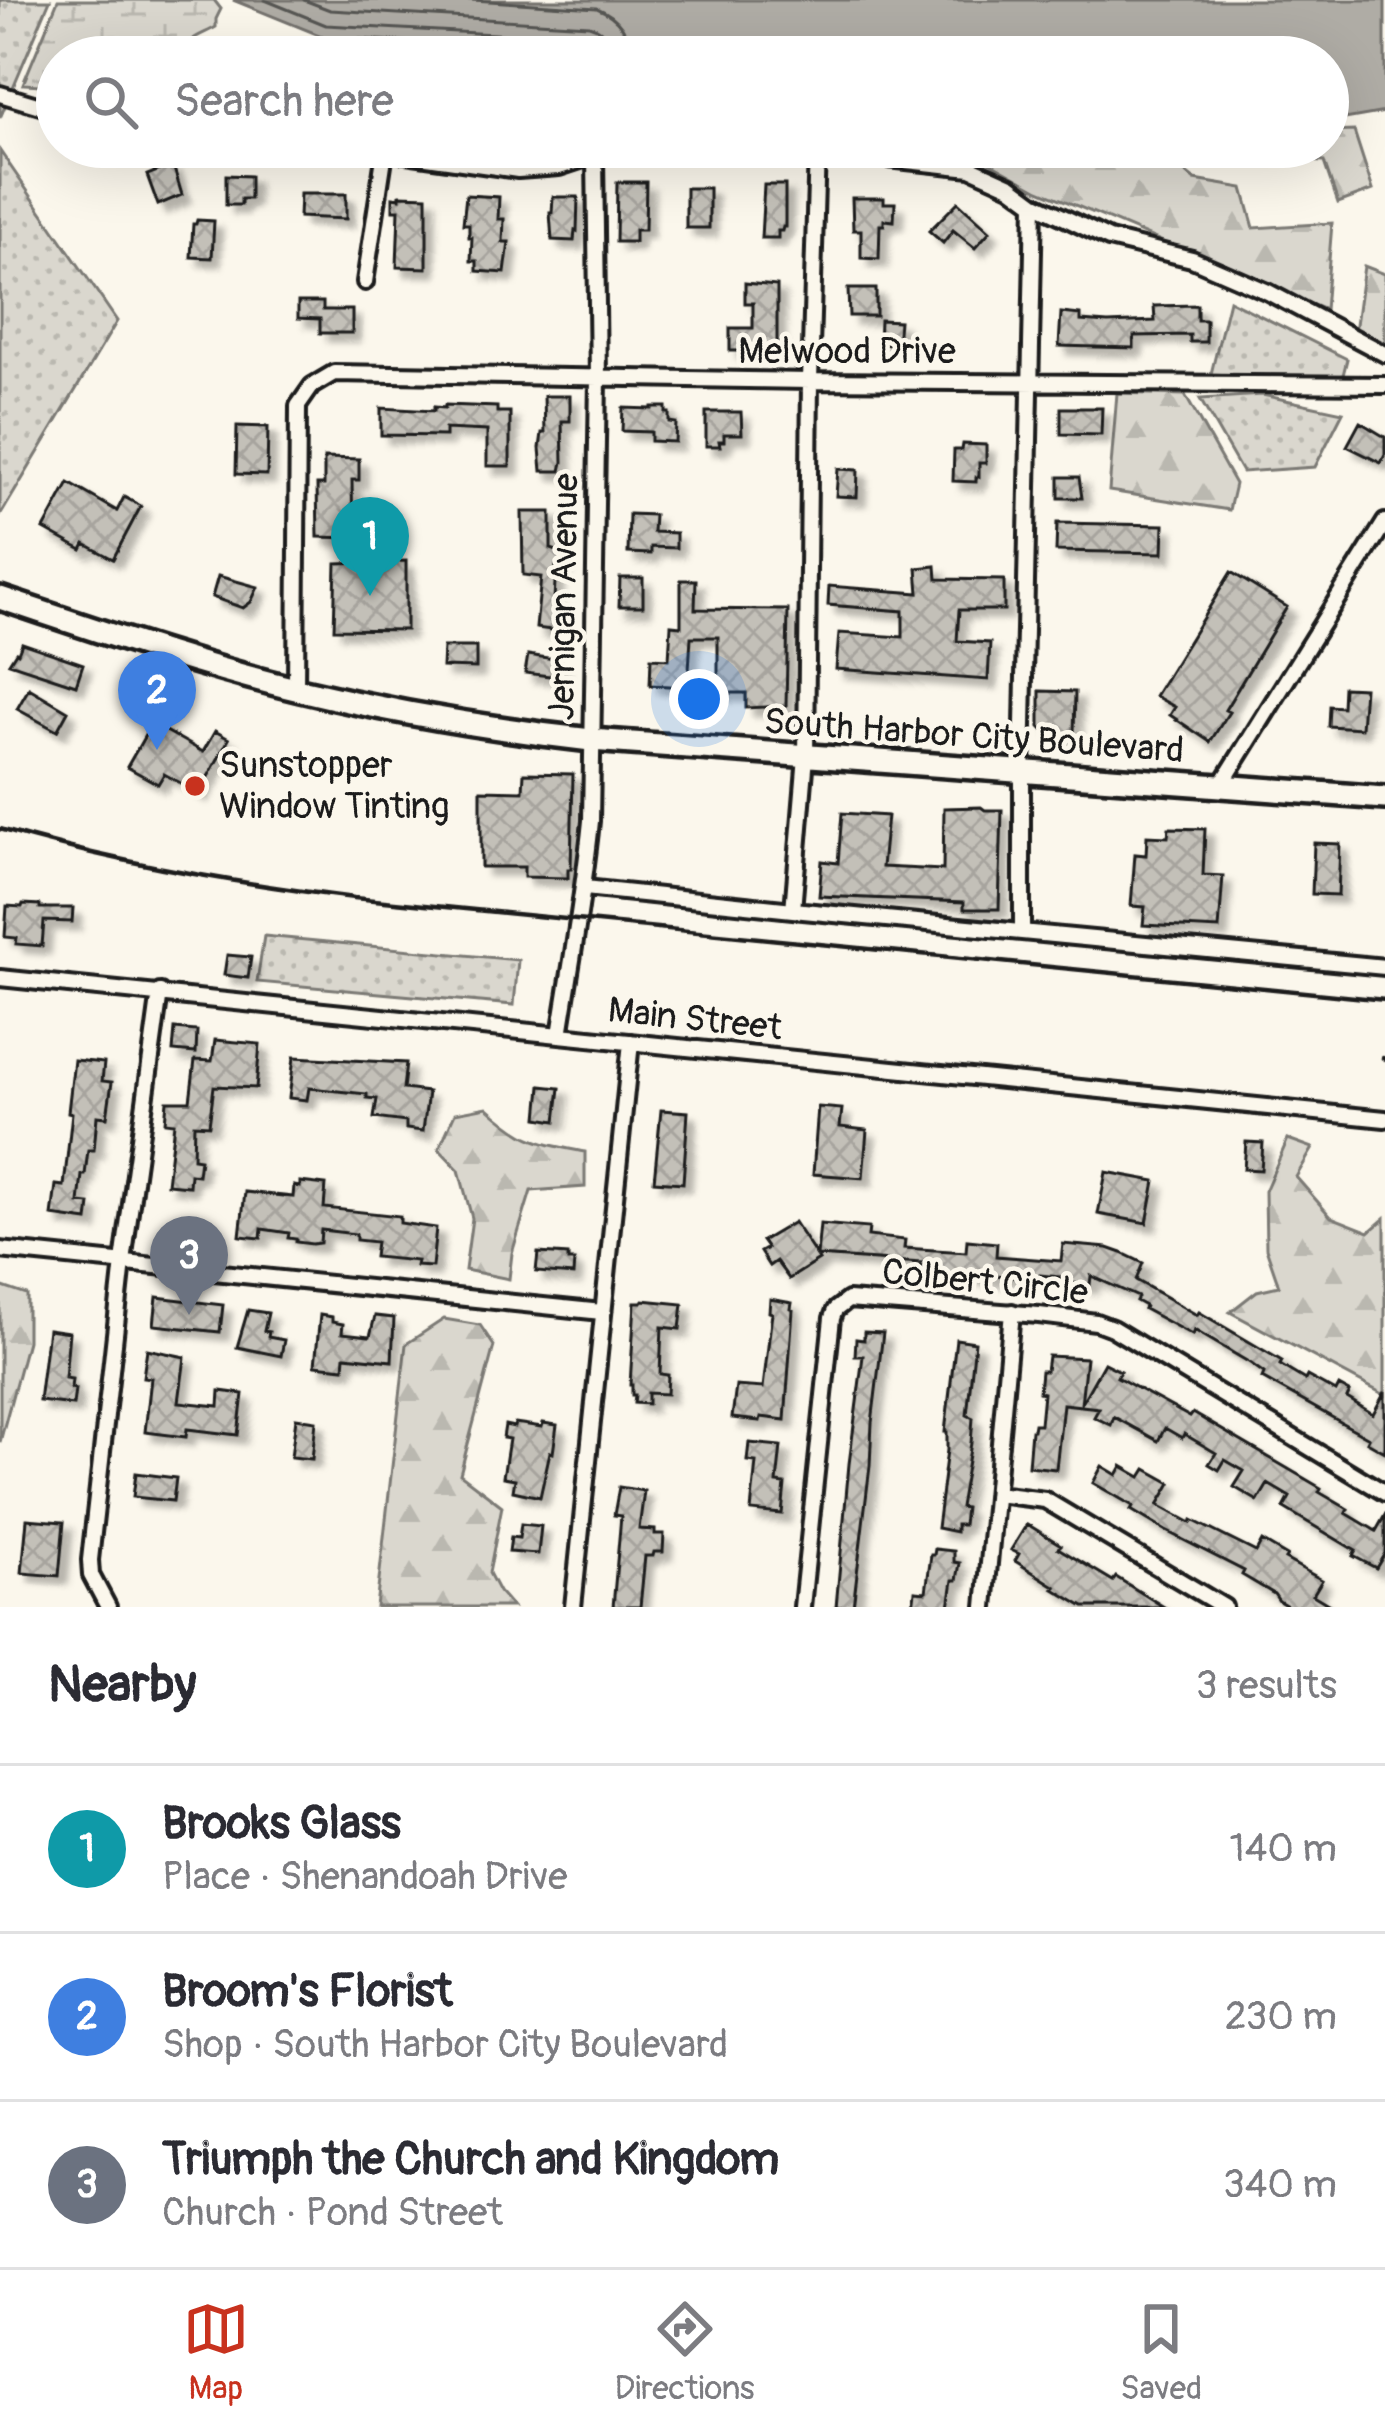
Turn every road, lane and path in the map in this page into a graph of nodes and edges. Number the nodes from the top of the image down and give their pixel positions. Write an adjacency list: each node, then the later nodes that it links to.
1 (0, 94): 2 (street)
2 (36, 105)
3 (382, 168): 10 (street)
4 (504, 168): 5 (street)
5 (545, 168)
6 (595, 168): 12 (street, Jernigan Avenue)
7 (816, 168): 13 (street)
8 (971, 168): 9 (street)
9 (1034, 202): 11 (street); 14 (street)
10 (365, 283)
11 (1385, 354)
12 (598, 378): 13 (street, Melwood Drive); 18 (street, Melwood Drive); 19 (street, Jernigan Avenue)
13 (810, 381): 14 (street, Melwood Drive); 20 (street)
14 (1030, 382): 15 (street, Melwood Drive); 21 (street)
15 (1385, 385)
16 (1385, 522): 22 (street)
17 (0, 598): 18 (main road, South Harbor City Boulevard)
18 (296, 689): 19 (main road, South Harbor City Boulevard)
19 (591, 740): 20 (main road, South Harbor City Boulevard); 24 (street, Jernigan Avenue)
20 (806, 756): 21 (main road, South Harbor City Boulevard); 25 (street)
21 (1022, 772): 22 (main road, South Harbor City Boulevard); 26 (street)
22 (1220, 787): 23 (main road, South Harbor City Boulevard)
23 (1385, 798)
24 (585, 888): 25 (street); 30 (street, Jernigan Avenue)
25 (793, 910): 26 (street)
26 (1022, 932): 27 (street)
27 (1385, 967)
28 (0, 978): 29 (street, Main Street)
29 (160, 992): 30 (street, Main Street); 34 (street)
30 (560, 1035): 31 (street, Main Street)
31 (631, 1042): 32 (street, Main Street); 35 (street)
32 (1385, 1119)
33 (0, 1250): 34 (street)
34 (123, 1262): 35 (street); 39 (street)
35 (602, 1312): 40 (street)
36 (1012, 1312): 37 (street, Colbert Circle); 38 (street); 41 (street, Colbert Circle)
37 (1385, 1493)
38 (996, 1494): 42 (street); 43 (street)
39 (109, 1607)
40 (573, 1607)
41 (802, 1607)
42 (985, 1607)
43 (1225, 1607)

